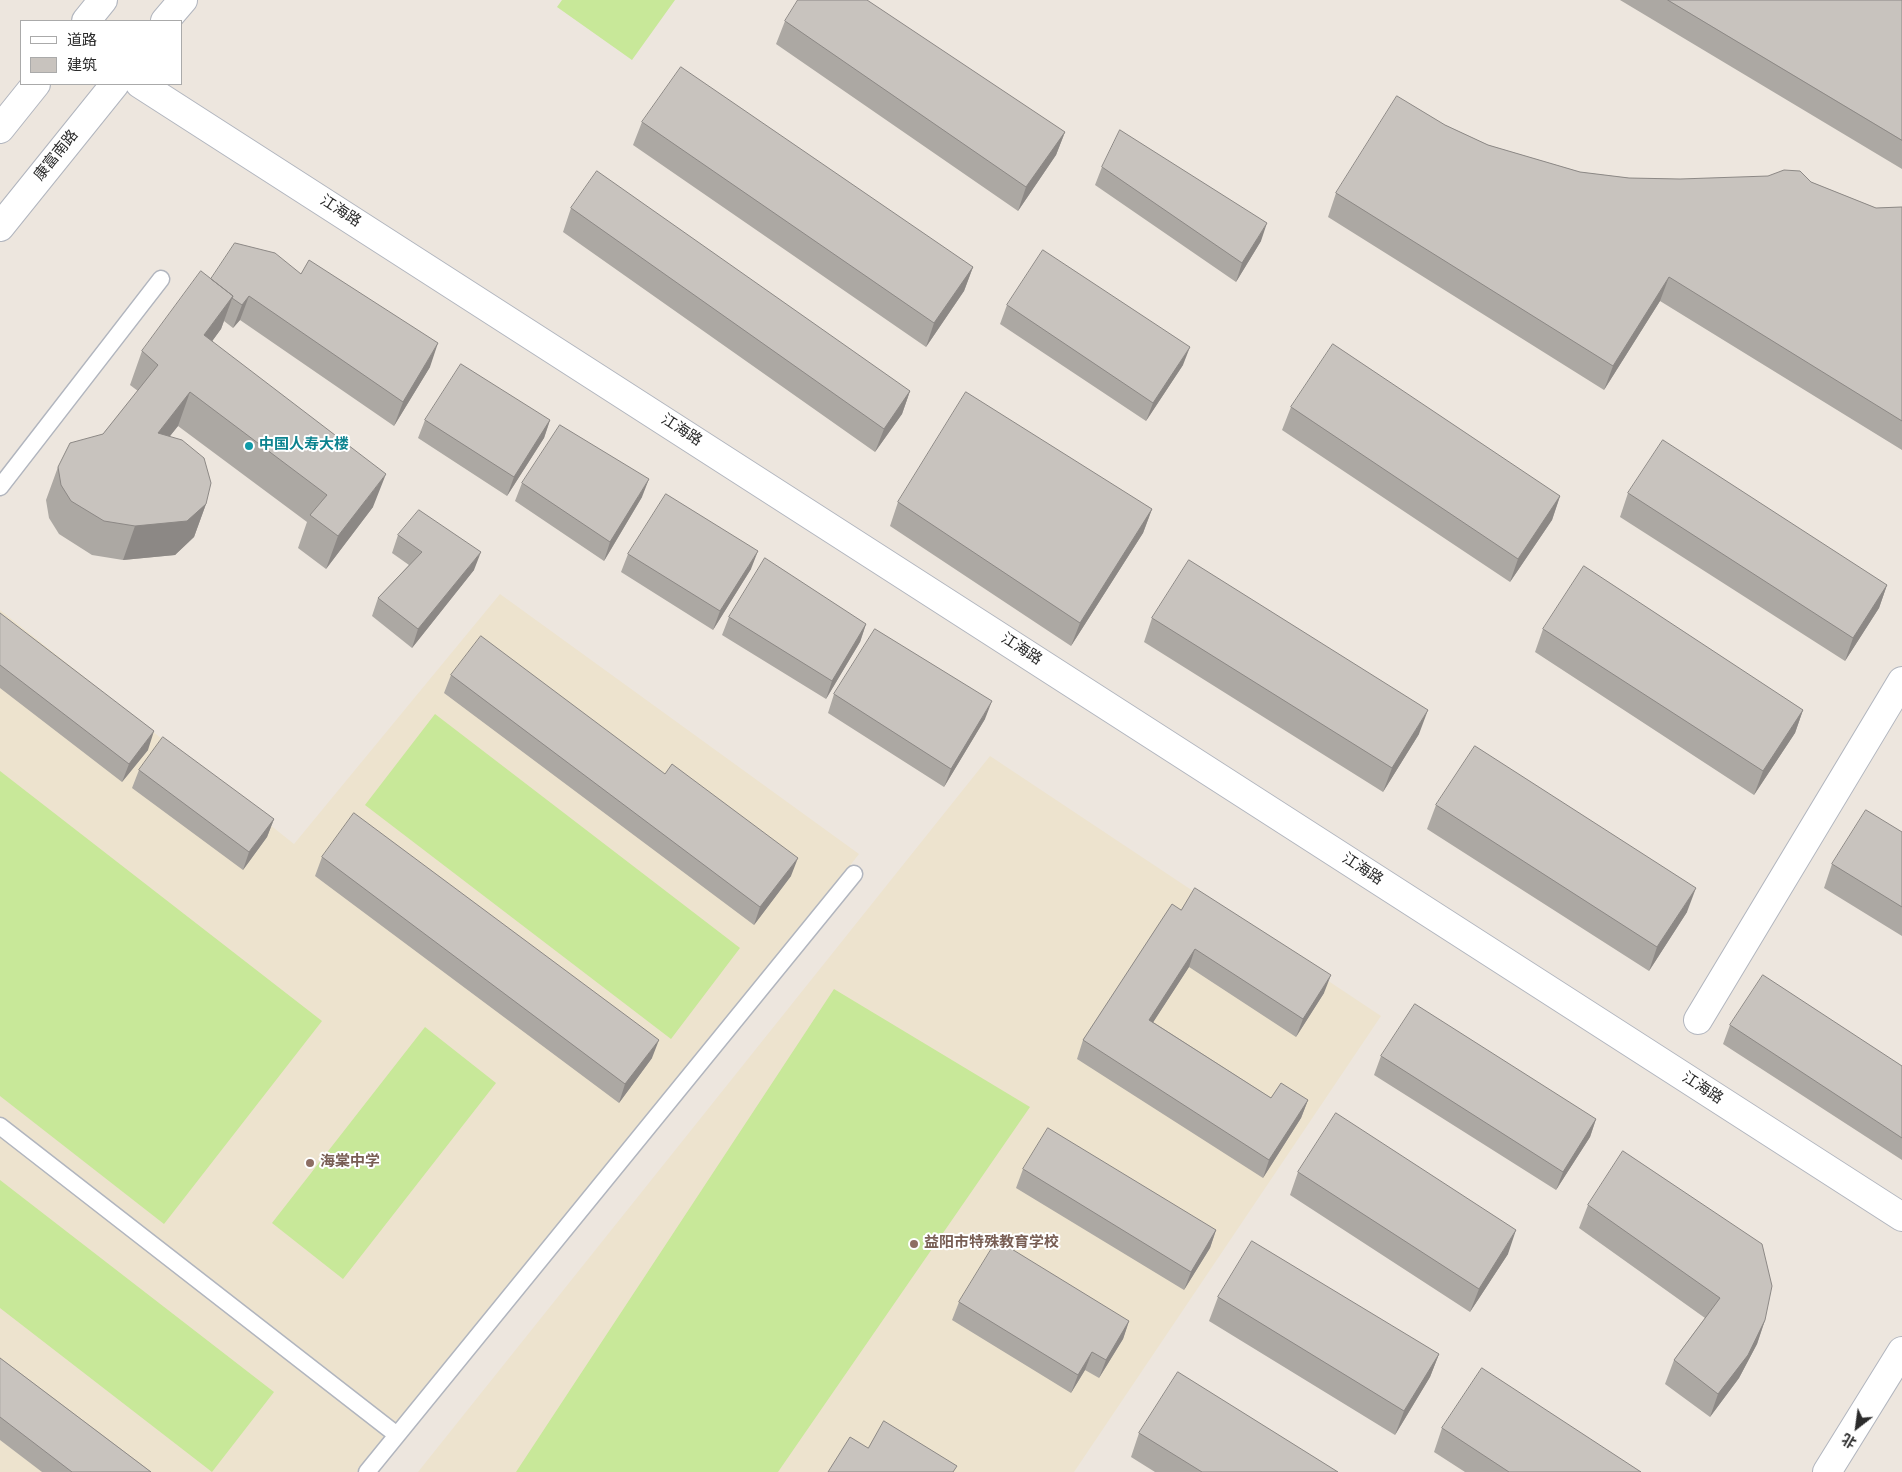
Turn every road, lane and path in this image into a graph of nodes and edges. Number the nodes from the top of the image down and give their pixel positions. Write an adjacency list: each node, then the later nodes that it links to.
1 (104, 0): 3 (street)
2 (183, 0): 4 (street)
3 (87, 20)
4 (166, 20)
5 (35, 85): 8 (street)
6 (114, 85): 9 (street, 康富南路)
7 (142, 85): 16 (street, 江海路)
8 (0, 129)
9 (0, 227)
10 (162, 279): 11 (lane)
11 (0, 487)
12 (1902, 681): 14 (street)
13 (854, 874): 18 (lane)
14 (1698, 1020)
15 (0, 1126): 18 (lane)
16 (1902, 1217)
17 (1902, 1351): 20 (street)
18 (397, 1435): 19 (lane)
19 (367, 1472)
20 (1827, 1472)

